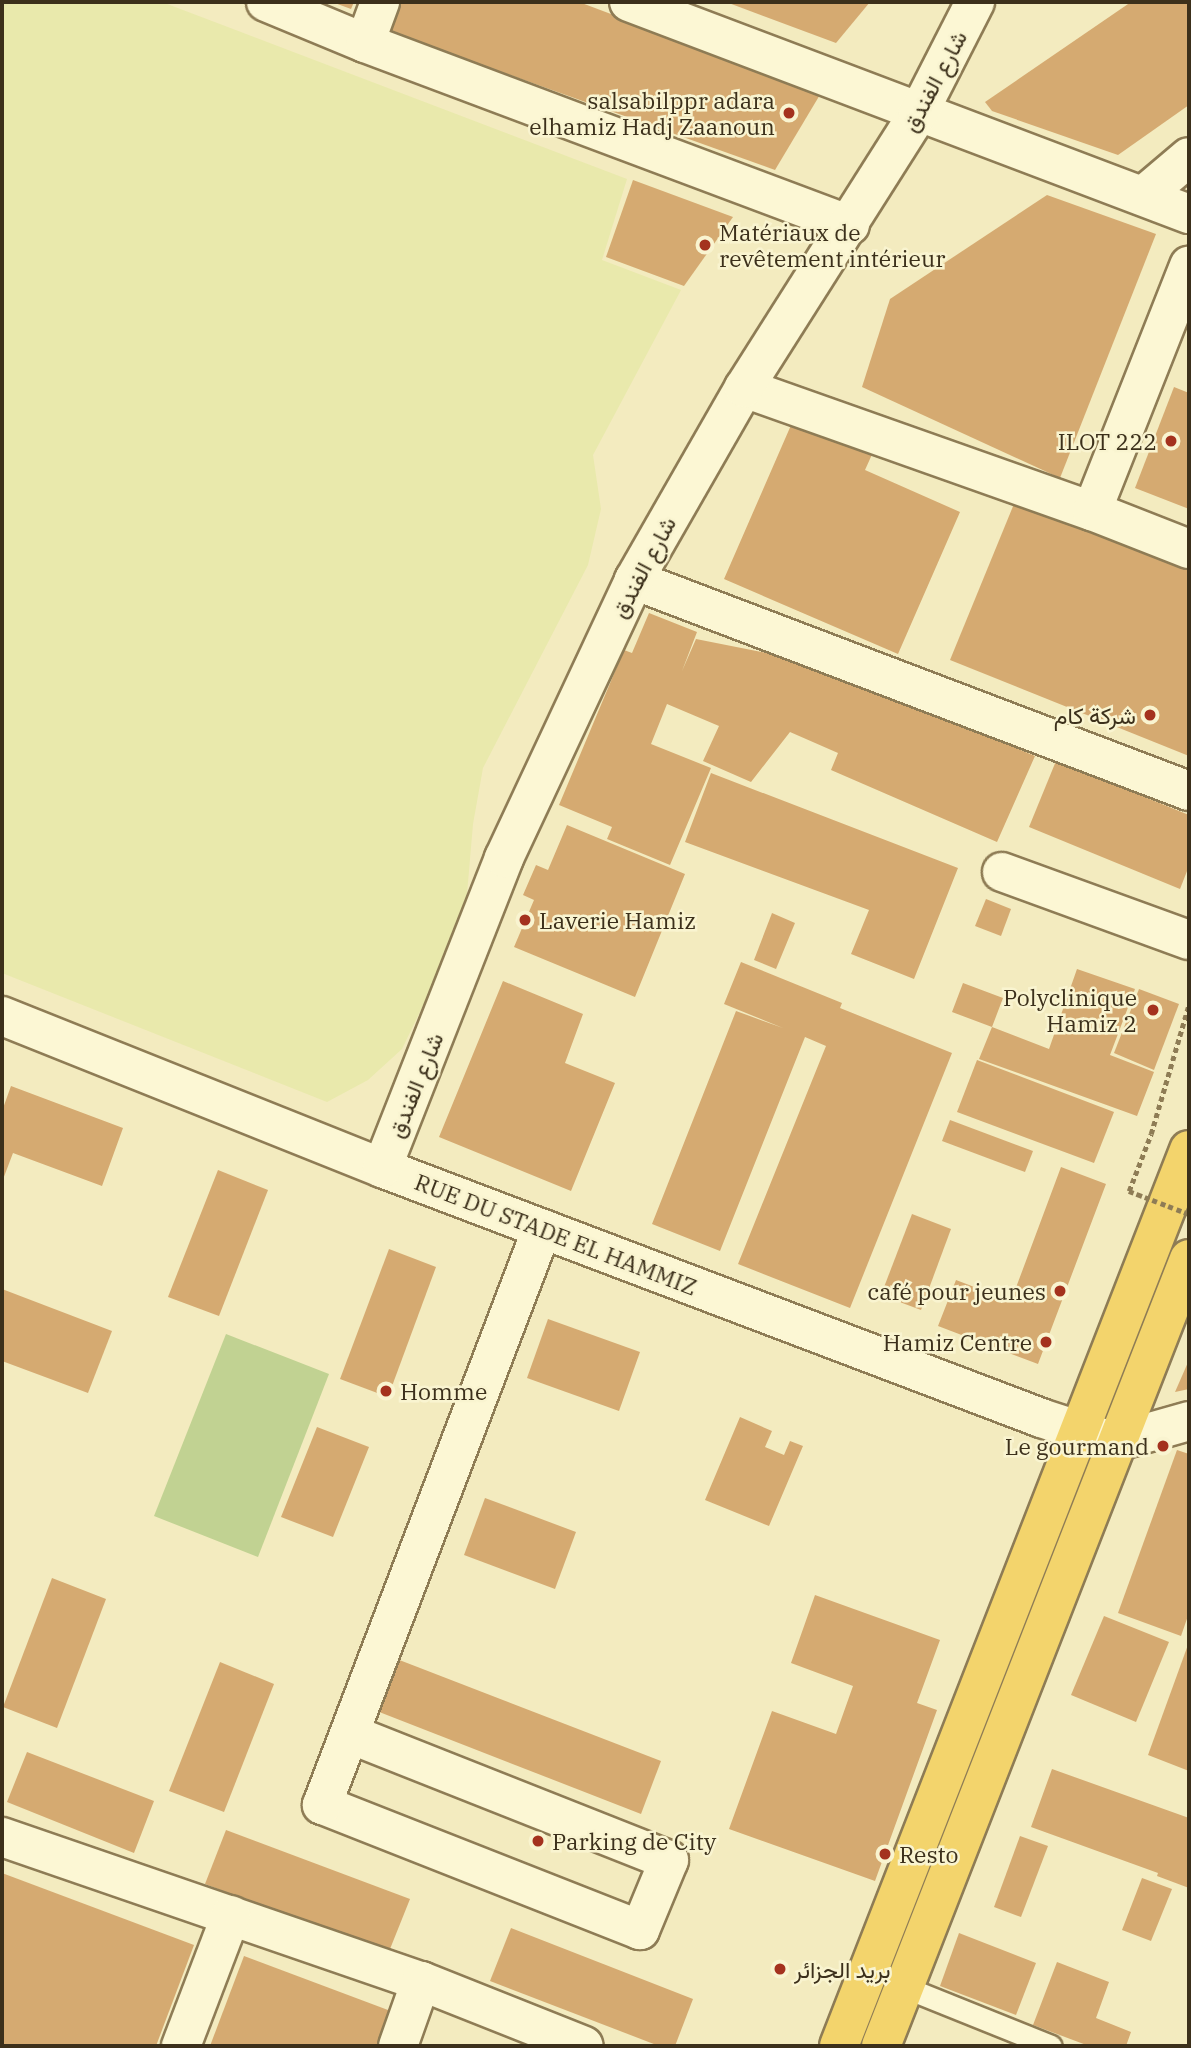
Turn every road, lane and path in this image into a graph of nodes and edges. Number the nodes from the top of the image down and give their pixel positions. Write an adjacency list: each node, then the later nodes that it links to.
1 (265, 2): 5 (street)
2 (380, 2): 5 (street)
3 (629, 2): 6 (street)
4 (975, 2): 6 (street, شارع الفندق)
5 (365, 43): 10 (street)
6 (918, 114): 8 (street); 10 (street, شارع الفندق)
7 (1189, 158): 8 (street)
8 (1143, 196): 9 (street)
9 (1189, 214)
10 (850, 225): 12 (street, شارع الفندق)
11 (1189, 266): 13 (street)
12 (744, 388): 13 (street); 15 (street, شارع الفندق)
13 (1092, 511): 14 (street)
14 (1189, 549)
15 (634, 580): 16 (street); 22 (street, شارع الفندق)
16 (1189, 791)
17 (1002, 872): 18 (street)
18 (1189, 940)
19 (1189, 1004): 23 (path, bridge)
20 (2, 1016): 22 (street, RUE DU STADE EL HAMMIZ)
21 (1189, 1150): 27 (highway)
22 (382, 1168): 24 (street, RUE DU STADE EL HAMMIZ)
23 (1189, 1214)
24 (542, 1229): 27 (street, RUE DU STADE EL HAMMIZ); 28 (street)
25 (1189, 1259): 27 (highway)
26 (1189, 1421): 27 (street)
27 (1098, 1437): 32 (highway); 36 (highway)
28 (350, 1734): 28 (street)
29 (2, 1837): 30 (street)
30 (231, 1915): 31 (street); 33 (street)
31 (421, 1981): 34 (street); 35 (street)
32 (904, 1987): 37 (highway); 38 (lane)
33 (181, 2046)
34 (398, 2046)
35 (584, 2046)
36 (839, 2046)
37 (881, 2046)
38 (1051, 2046)

